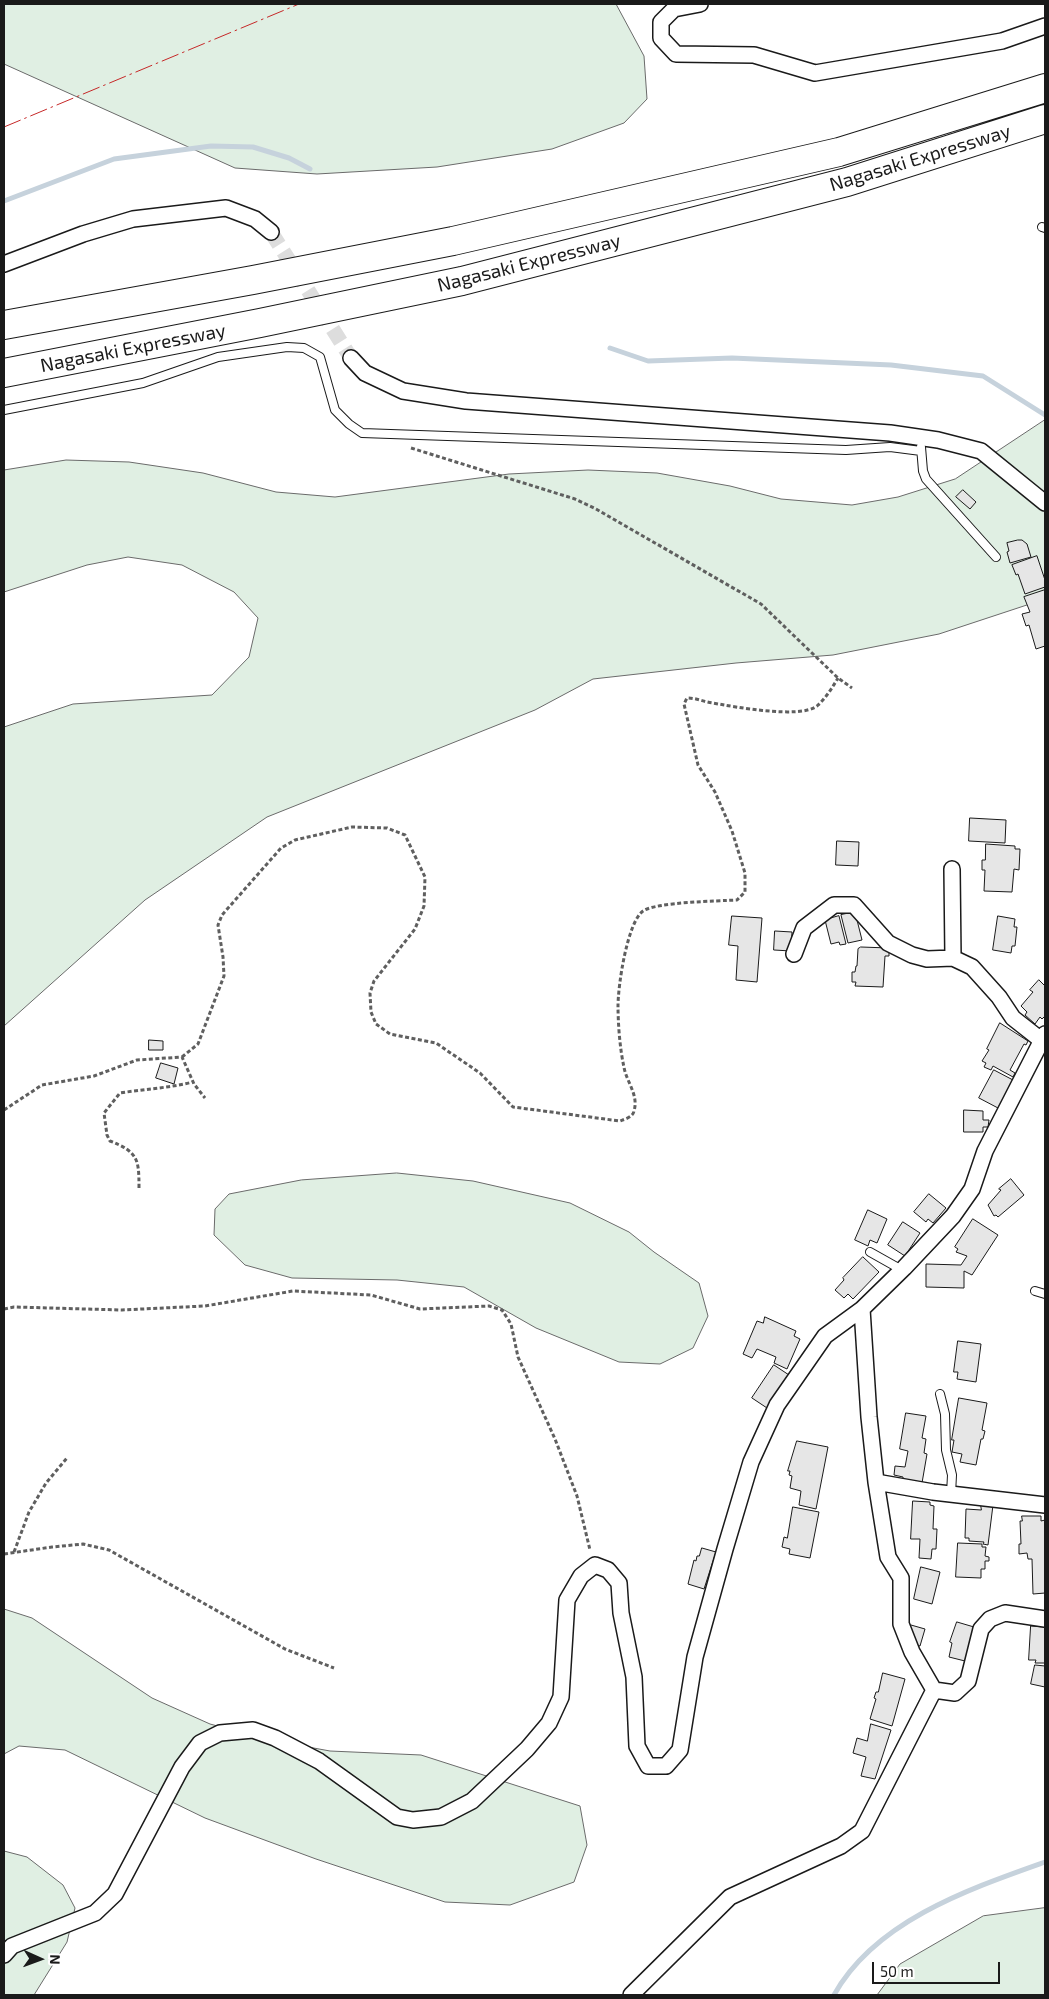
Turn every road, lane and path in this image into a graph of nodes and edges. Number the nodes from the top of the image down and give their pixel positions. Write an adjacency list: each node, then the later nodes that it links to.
1 (700, 4): 2 (street)
2 (1045, 26)
3 (1045, 88): 7 (highway, Nagasaki Expressway)
4 (1045, 119): 9 (highway, Nagasaki Expressway)
5 (271, 232): 6 (street)
6 (4, 264)
7 (4, 325)
8 (351, 358): 11 (street)
9 (4, 373)
10 (4, 410): 11 (lane)
11 (921, 444): 13 (street); 14 (lane)
12 (409, 447): 15 (path)
13 (1045, 503)
14 (996, 557)
15 (838, 678): 16 (path); 21 (path)
16 (852, 688)
17 (952, 869): 19 (street)
18 (794, 954): 19 (street)
19 (953, 958): 20 (street)
20 (1043, 1037): 27 (street)
21 (182, 1057): 22 (path); 24 (path)
22 (193, 1082): 23 (path); 25 (path)
23 (205, 1098)
24 (4, 1110)
25 (139, 1188)
26 (870, 1252): 27 (lane)
27 (902, 1270): 31 (street)
28 (1036, 1292): 29 (lane)
29 (1045, 1294)
30 (4, 1309): 39 (path)
31 (862, 1309): 34 (street); 39 (street)
32 (940, 1394): 35 (lane)
33 (67, 1458): 37 (path)
34 (876, 1482): 35 (street); 42 (street)
35 (951, 1494): 36 (street)
36 (1045, 1505)
37 (14, 1552): 38 (path); 41 (path)
38 (4, 1554)
39 (595, 1565): 43 (street)
40 (1045, 1620): 42 (street)
41 (334, 1668)
42 (934, 1690): 44 (street)
43 (4, 1955)
44 (631, 1995)

